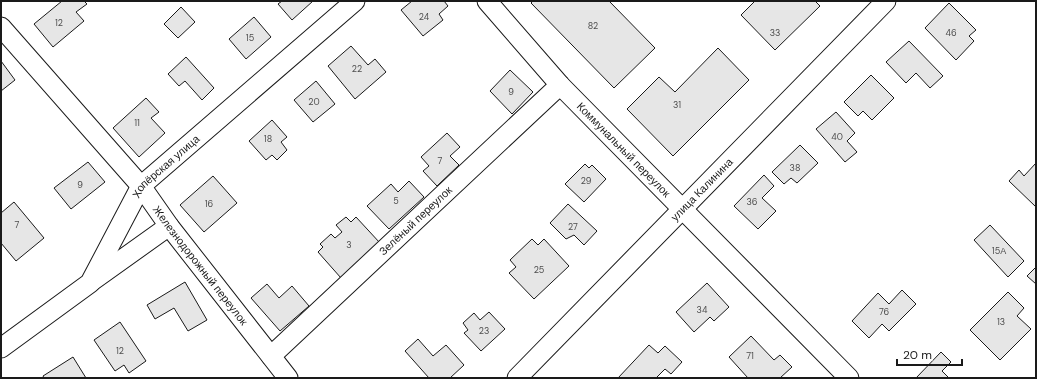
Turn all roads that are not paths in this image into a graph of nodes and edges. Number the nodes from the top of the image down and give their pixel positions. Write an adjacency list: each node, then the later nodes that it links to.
1 (355, 1): 6 (street, Хопёрская улица)
2 (487, 1): 5 (street, Коммунальный переулок)
3 (886, 1): 7 (street, улица Калинина)
4 (1, 27): 6 (street, Железнодорожный переулок)
5 (560, 85): 7 (street, Коммунальный переулок); 11 (street, Зелёный переулок)
6 (140, 186): 8 (street, Железнодорожный переулок); 9 (street, Хопёрская улица)
7 (683, 209): 13 (street, улица Калинина); 14 (street, Коммунальный переулок)
8 (169, 226): 9 (street); 11 (street, Железнодорожный переулок)
9 (90, 283): 10 (street, Хопёрская улица)
10 (1, 348)
11 (271, 356): 12 (street, Железнодорожный переулок)
12 (288, 378)
13 (517, 378)
14 (850, 378)

